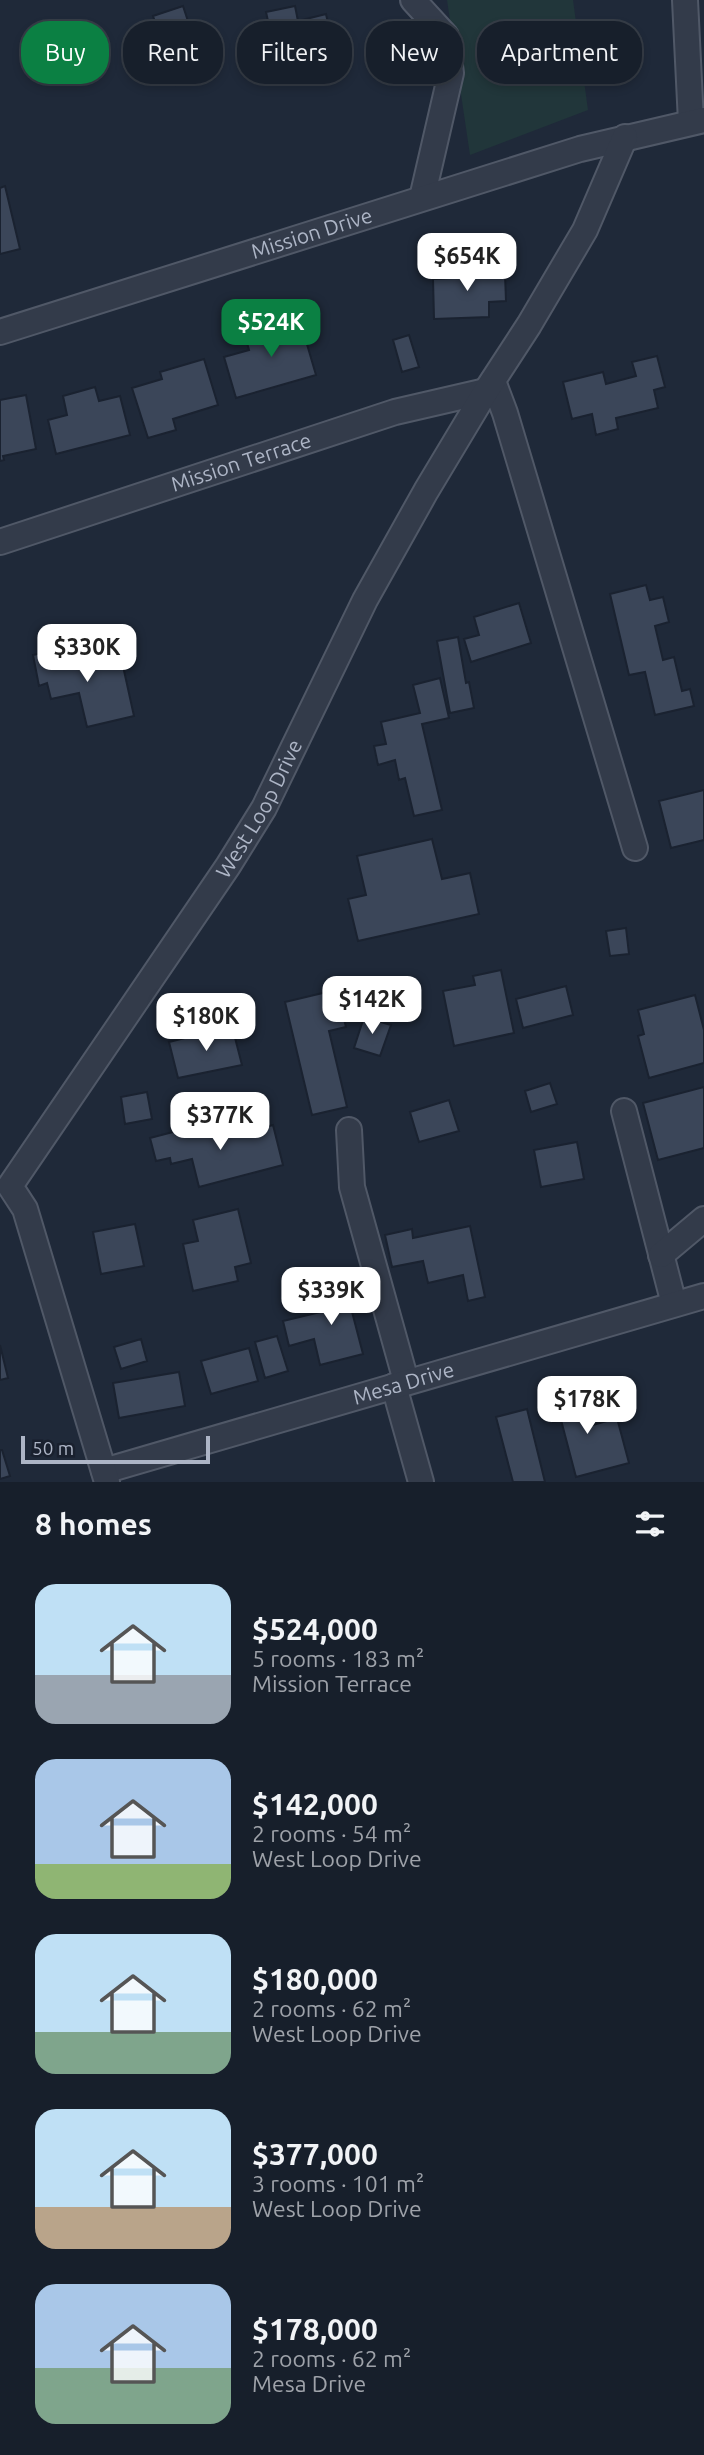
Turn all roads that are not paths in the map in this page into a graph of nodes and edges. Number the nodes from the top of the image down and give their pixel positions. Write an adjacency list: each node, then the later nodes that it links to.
1 (413, 0): 5 (street)
2 (685, 0): 3 (street)
3 (698, 121): 4 (street, Mission Drive)
4 (625, 137): 5 (street, Mission Drive); 7 (street, West Loop Drive)
5 (422, 198): 6 (street, Mission Drive)
6 (0, 332)
7 (489, 386): 8 (street, Mission Terrace); 9 (street); 12 (street, West Loop Drive)
8 (0, 542)
9 (635, 848)
10 (624, 1111): 14 (street)
11 (349, 1130): 17 (street)
12 (5, 1192): 18 (street, West Loop Drive)
13 (704, 1219): 14 (street)
14 (661, 1255): 16 (street)
15 (704, 1296): 16 (street, Mesa Drive)
16 (674, 1304): 17 (street, Mesa Drive)
17 (400, 1384): 18 (street, Mesa Drive); 19 (street)
18 (105, 1477)
19 (421, 1482)

